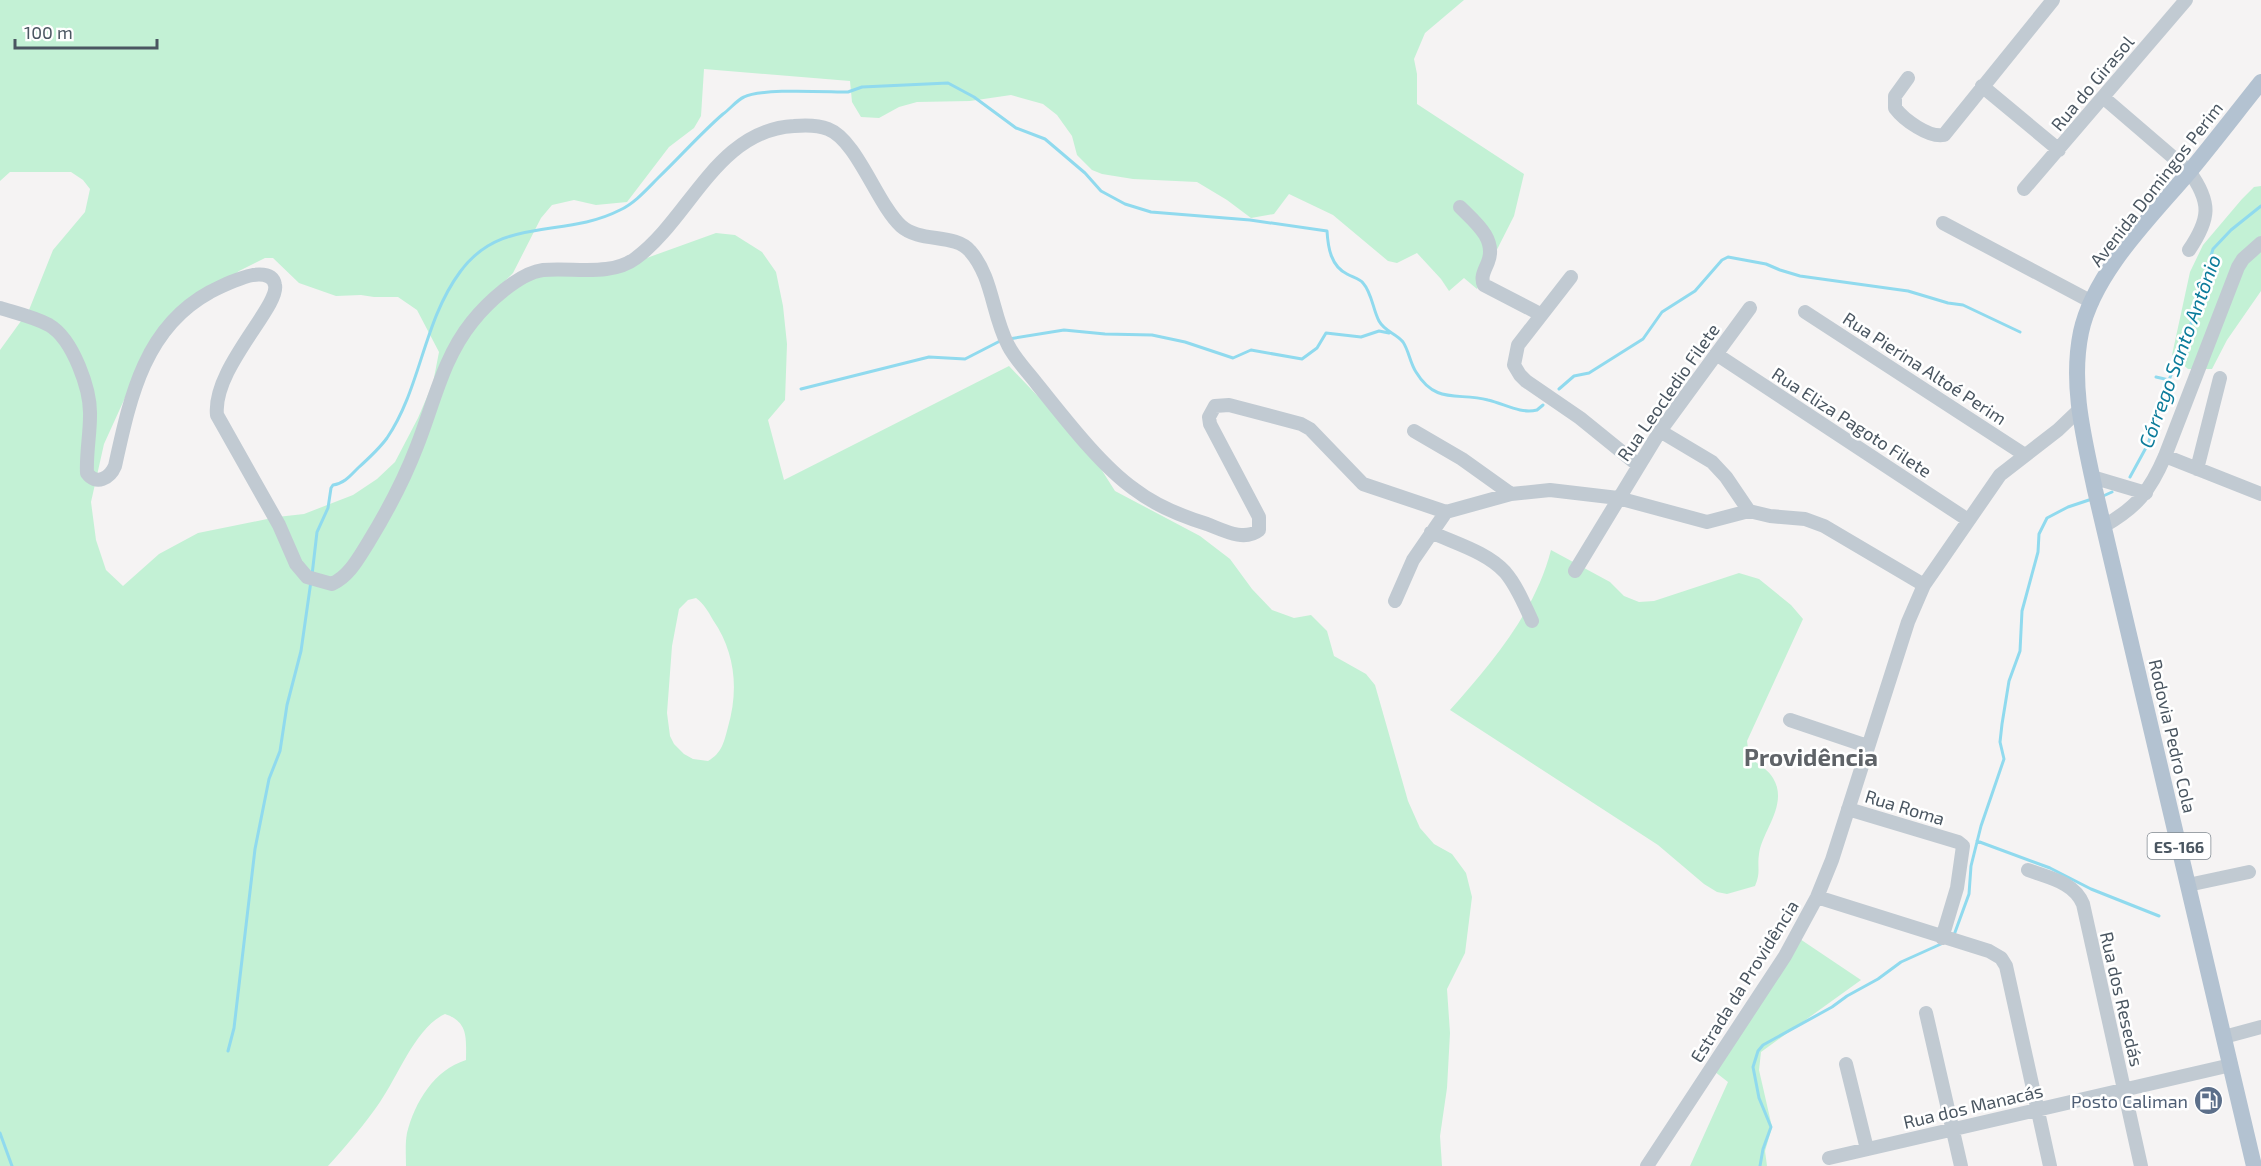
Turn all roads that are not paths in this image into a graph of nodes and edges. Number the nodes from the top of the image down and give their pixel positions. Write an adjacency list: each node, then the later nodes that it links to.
1 (2053, 0): 5 (street)
2 (2186, 0): 6 (street, Rua do Girasol)
3 (1908, 78): 5 (street)
4 (2261, 82): 8 (main road, Avenida Domingos Perim)
5 (1982, 86): 7 (street)
6 (2104, 98): 7 (street, Rua do Girasol); 8 (street)
7 (2059, 150): 9 (street, Rua do Girasol)
8 (2189, 171): 13 (street); 15 (main road, Avenida Domingos Perim)
9 (2024, 189)
10 (1460, 207): 19 (street)
11 (1943, 223): 15 (street)
12 (2261, 243): 26 (street)
13 (2189, 250)
14 (1571, 277): 19 (street)
15 (2092, 302): 22 (main road, Avenida Domingos Perim)
16 (0, 308): 35 (street)
17 (1750, 308): 20 (street, Rua Leocledio Filete)
18 (1805, 312): 25 (street, Rua Pierina Altoé Perim)
19 (1540, 314): 27 (street)
20 (1716, 354): 23 (street, Rua Leocledio Filete); 37 (street, Rua Eliza Pagoto Filete)
21 (2220, 378): 28 (street)
22 (2079, 410): 25 (street, Estrada da Providência); 29 (main road, Avenida Domingos Perim)
23 (1660, 430): 27 (street, Rua Leocledio Filete); 34 (street)
24 (1414, 431): 31 (street)
25 (2025, 455): 37 (street, Estrada da Providência)
26 (2165, 456): 28 (street); 30 (street)
27 (1638, 465): 33 (street, Rua Leocledio Filete)
28 (2197, 469): 32 (street)
29 (2094, 483): 30 (street); 36 (main road, Avenida Domingos Perim)
30 (2146, 493): 36 (street)
31 (1511, 494): 33 (street); 35 (street)
32 (2261, 494)
33 (1618, 498): 34 (street); 39 (street, Rua Leocledio Filete)
34 (1749, 511): 40 (street)
35 (1446, 512): 38 (street)
36 (2102, 518): 48 (main road, Rodovia Pedro Cola / ES-166)
37 (1968, 520): 40 (street, Estrada da Providência)
38 (1431, 532): 41 (street); 42 (street)
39 (1575, 571)
40 (1924, 585): 44 (street, Estrada da Providência)
41 (1395, 601)
42 (1532, 621)
43 (1790, 720): 44 (street)
44 (1867, 746): 45 (street, Estrada da Providência)
45 (1848, 809): 49 (street, Estrada da Providência); 50 (street, Rua Roma)
46 (2028, 870): 56 (street, Rua dos Resedás)
47 (2249, 872): 48 (street)
48 (2188, 885): 53 (main road, Rodovia Pedro Cola / ES-166)
49 (1817, 897): 50 (street); 61 (street, Estrada da Providência)
50 (1947, 939): 57 (street)
51 (1926, 1013): 58 (street)
52 (2261, 1027): 53 (street)
53 (2224, 1037): 55 (main road, Rodovia Pedro Cola / ES-166)
54 (1846, 1064): 59 (street)
55 (2231, 1065): 56 (street, Rua dos Manacás); 65 (main road, Rodovia Pedro Cola / ES-166)
56 (2124, 1090): 57 (street, Rua dos Manacás); 64 (street, Rua dos Resedás)
57 (2038, 1110): 58 (street, Rua dos Manacás); 63 (street)
58 (1953, 1130): 59 (street, Rua dos Manacás); 62 (street)
59 (1867, 1149): 60 (street, Rua dos Manacás)
60 (1829, 1158)
61 (1647, 1166)
62 (1960, 1166)
63 (2050, 1166)
64 (2141, 1166)
65 (2254, 1166)

